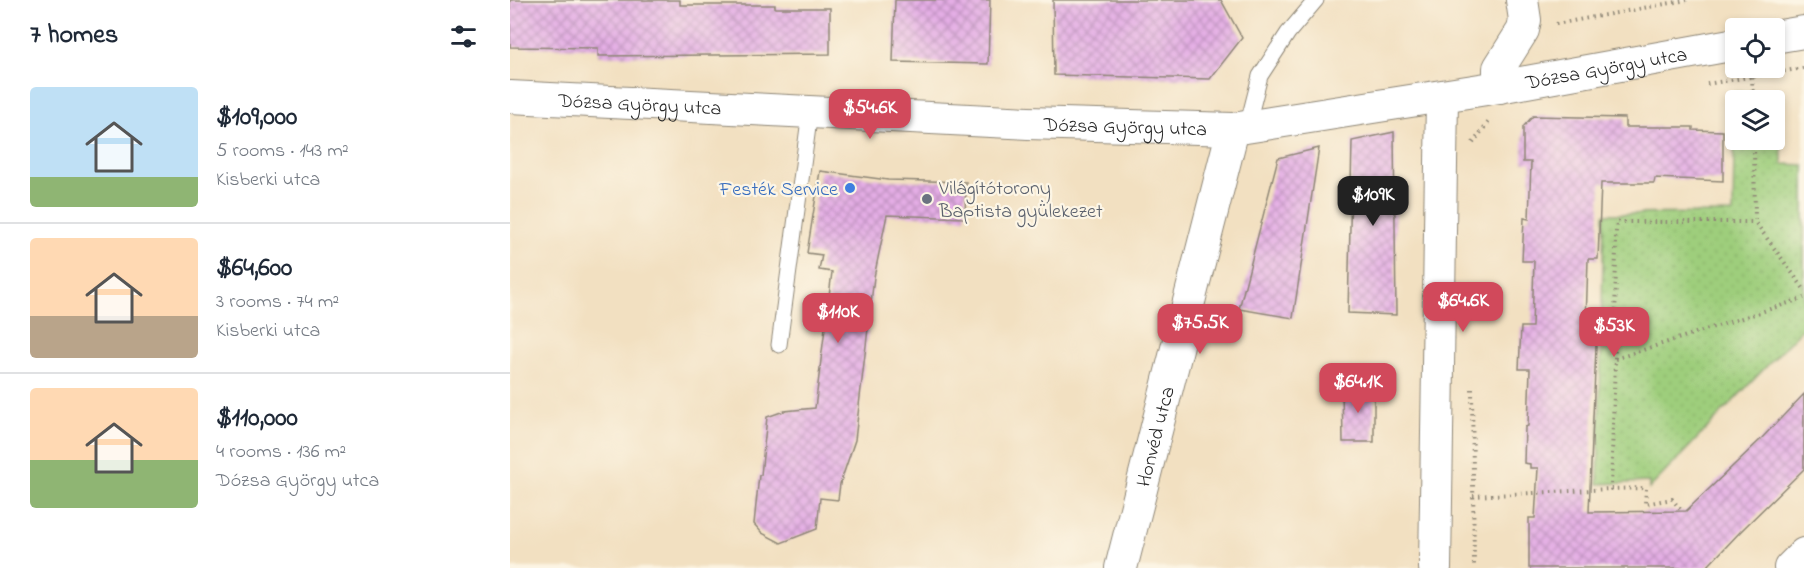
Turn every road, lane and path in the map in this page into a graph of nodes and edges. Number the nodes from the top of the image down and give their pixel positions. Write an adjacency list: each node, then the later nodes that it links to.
1 (1316, 0): 11 (lane)
2 (1687, 0): 3 (path)
3 (1522, 15): 7 (street)
4 (1804, 32): 5 (street)
5 (1785, 35)
6 (1725, 46): 7 (street, Dózsa György utca)
7 (1499, 87): 9 (street, Dózsa György utca)
8 (510, 97): 10 (street, Dózsa György utca)
9 (1442, 97): 11 (street, Dózsa György utca); 23 (street)
10 (810, 112): 11 (street, Dózsa György utca); 16 (lane)
11 (1240, 128): 22 (street, Honvéd utca)
12 (1754, 150): 13 (path)
13 (1755, 222): 14 (path); 17 (path)
14 (1804, 289)
15 (1804, 298): 17 (path)
16 (779, 345)
17 (1615, 359): 18 (path)
18 (1611, 489): 19 (path); 20 (path)
19 (1473, 496)
20 (1680, 509)
21 (1804, 554): 24 (street)
22 (1121, 568)
23 (1435, 568)
24 (1790, 568)

